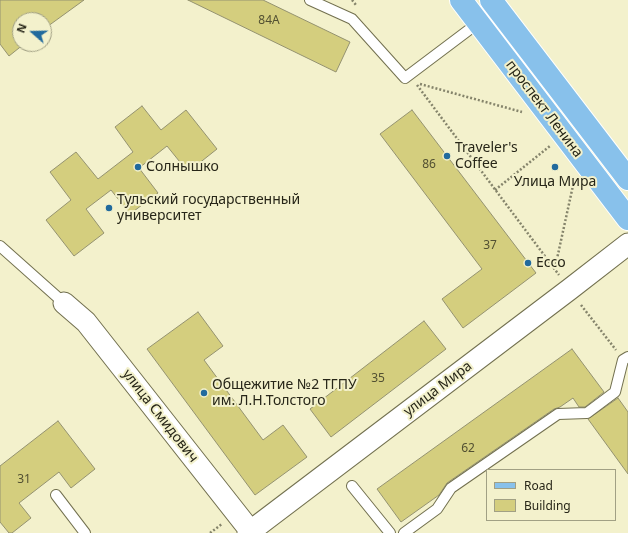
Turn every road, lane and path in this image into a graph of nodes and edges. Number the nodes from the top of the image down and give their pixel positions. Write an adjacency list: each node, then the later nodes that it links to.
1 (310, 0): 6 (lane)
2 (352, 0): 5 (path)
3 (460, 0): 6 (main road, проспект Ленина)
4 (491, 0): 12 (main road, проспект Ленина)
5 (357, 6)
6 (478, 23): 14 (main road, проспект Ленина)
7 (525, 113): 13 (path)
8 (546, 140): 9 (path)
9 (550, 146): 10 (path); 13 (path)
10 (554, 152)
11 (570, 176): 17 (path)
12 (628, 179)
13 (495, 190): 17 (path)
14 (628, 219)
15 (628, 244): 18 (street, улица Мира)
16 (0, 246): 19 (lane)
17 (555, 268): 18 (path)
18 (570, 289): 20 (path); 24 (street, улица Мира)
19 (64, 303): 24 (street, улица Смидович)
20 (626, 358): 28 (lane)
21 (352, 486): 27 (lane)
22 (56, 495): 25 (lane)
23 (224, 523): 26 (path)
24 (250, 532)
25 (85, 533)
26 (210, 533)
27 (390, 533)
28 (404, 533)

